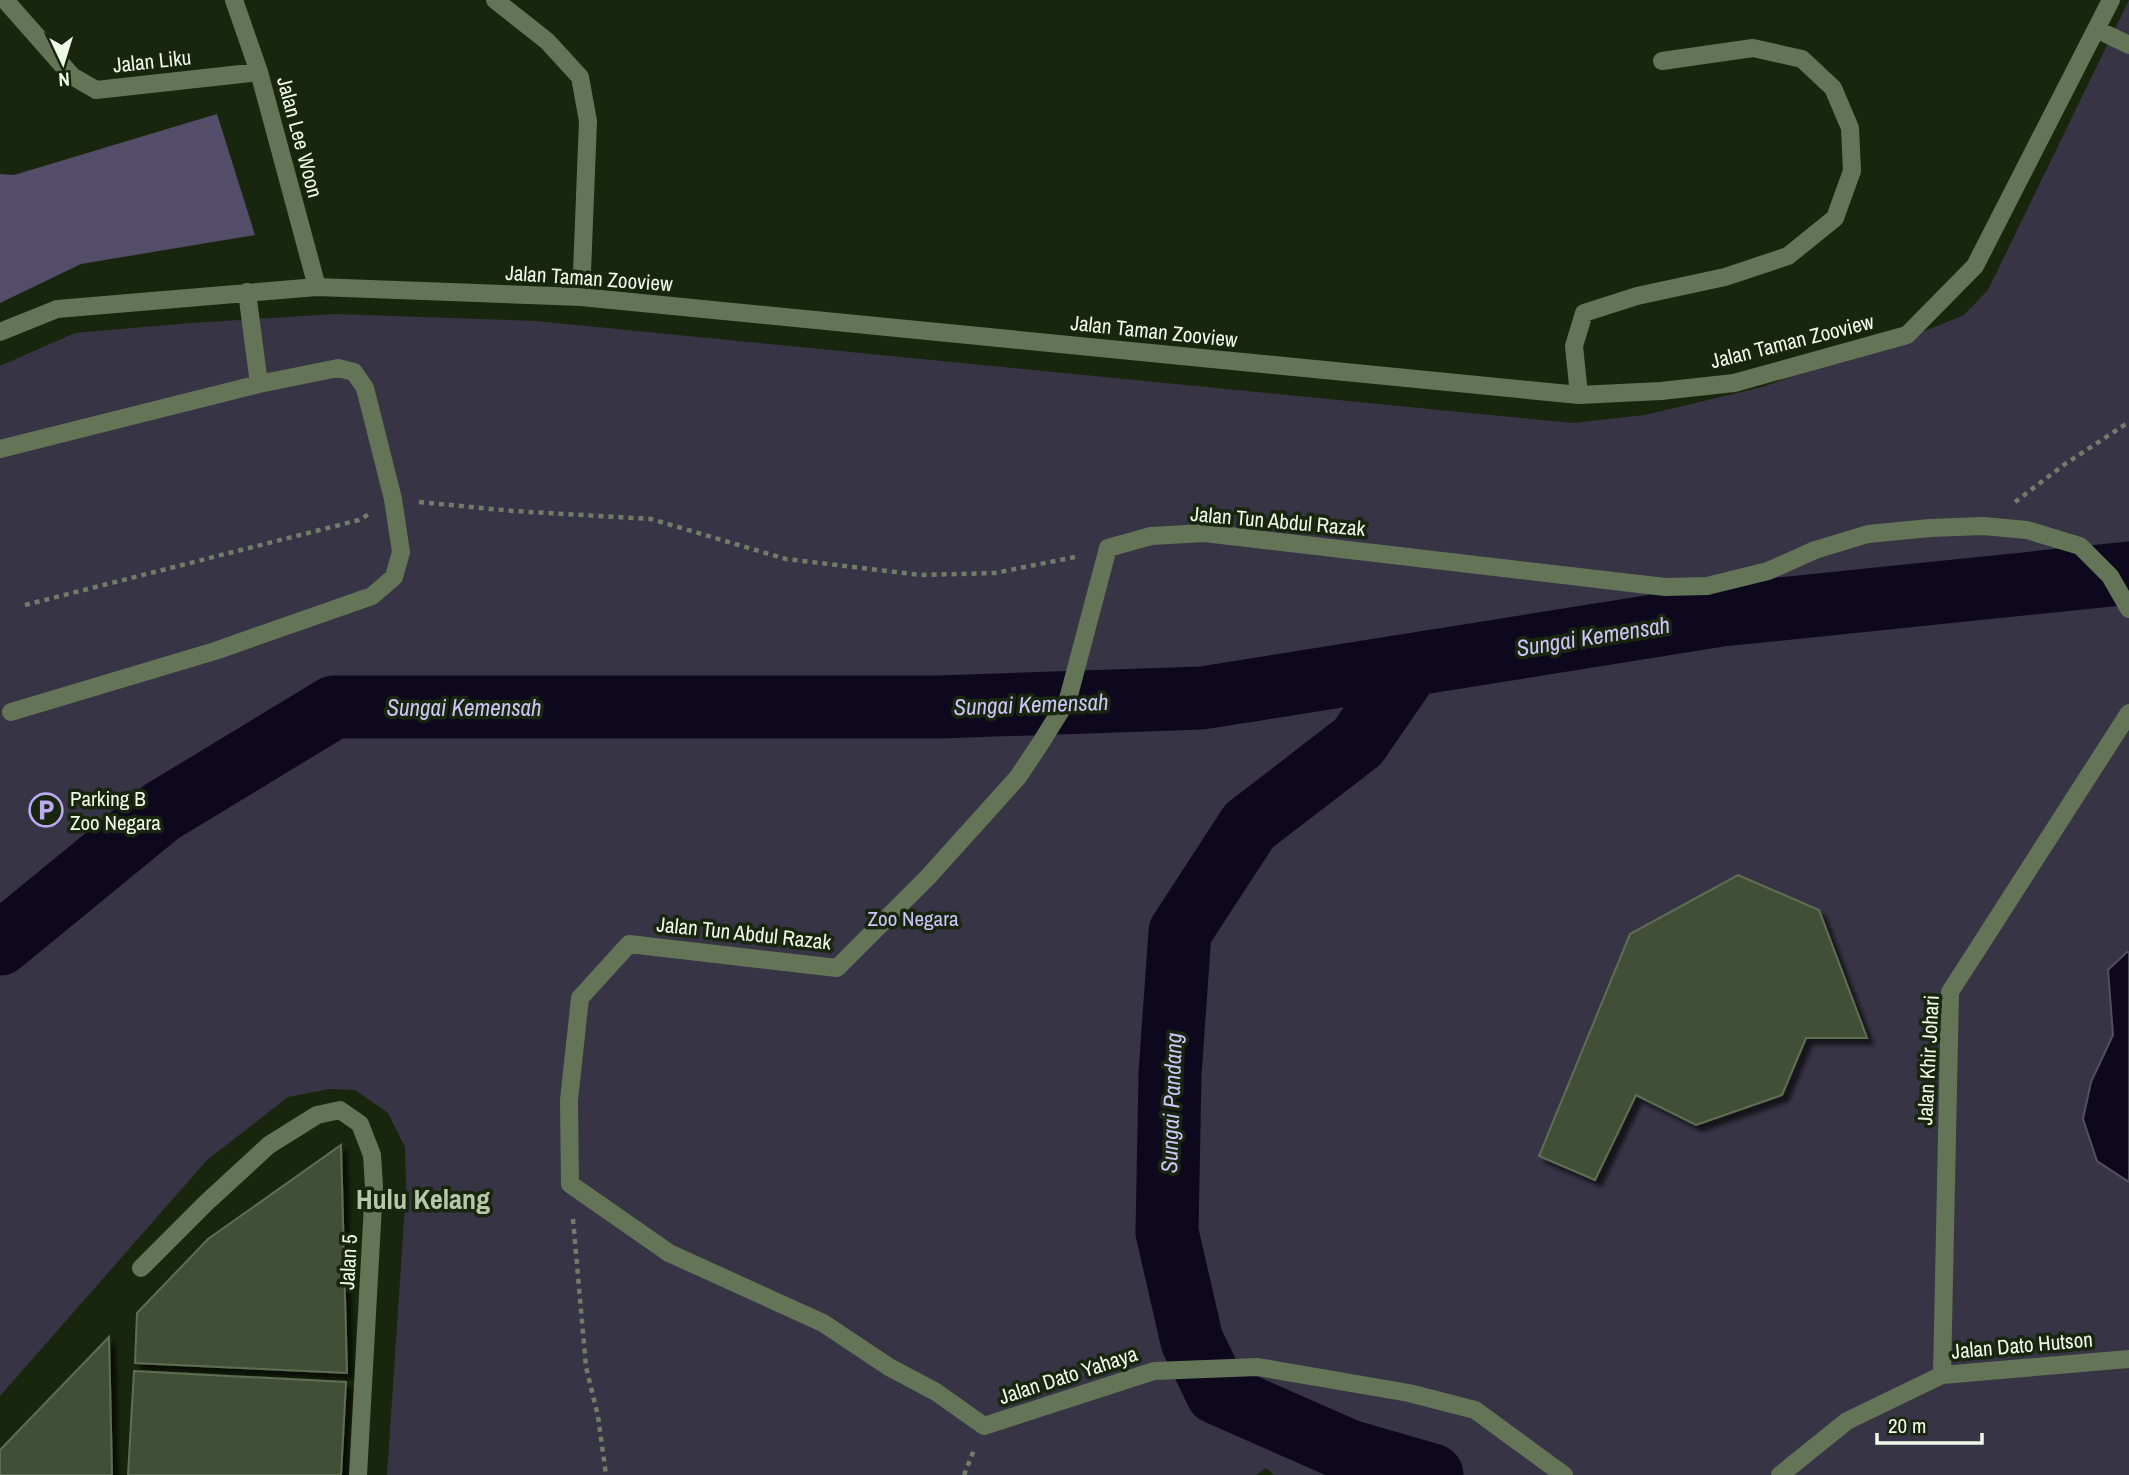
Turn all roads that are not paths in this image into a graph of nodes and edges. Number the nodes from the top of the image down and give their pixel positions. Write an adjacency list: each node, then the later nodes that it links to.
1 (5, 0): 8 (street, Jalan Liku)
2 (234, 0): 8 (street, Jalan Lee Woon)
3 (495, 0): 11 (street)
4 (2111, 0): 5 (street, Jalan Taman Zooview)
5 (2096, 29): 6 (street); 14 (street, Jalan Taman Zooview)
6 (2129, 45)
7 (1662, 61): 14 (street)
8 (259, 72): 9 (street, Jalan Lee Woon)
9 (317, 287): 10 (street, Jalan Taman Zooview); 11 (street, Jalan Taman Zooview)
10 (247, 292): 12 (street, Jalan Taman Zooview); 13 (street)
11 (581, 297): 14 (street, Jalan Taman Zooview)
12 (0, 332)
13 (259, 384): 15 (street); 17 (street)
14 (1579, 395)
15 (0, 449)
16 (2129, 609): 19 (street, Jalan Tun Abdul Razak)
17 (11, 712)
18 (2129, 713): 22 (street, Jalan Khir Johari)
19 (570, 1184): 24 (street, Jalan Dato Yahaya)
20 (141, 1268): 23 (street, Jalan 5)
21 (2129, 1360): 22 (street, Jalan Dato Hutson)
22 (1942, 1375): 25 (street, Jalan Dato Hutson)
23 (358, 1475)
24 (1564, 1475)
25 (1780, 1475)

